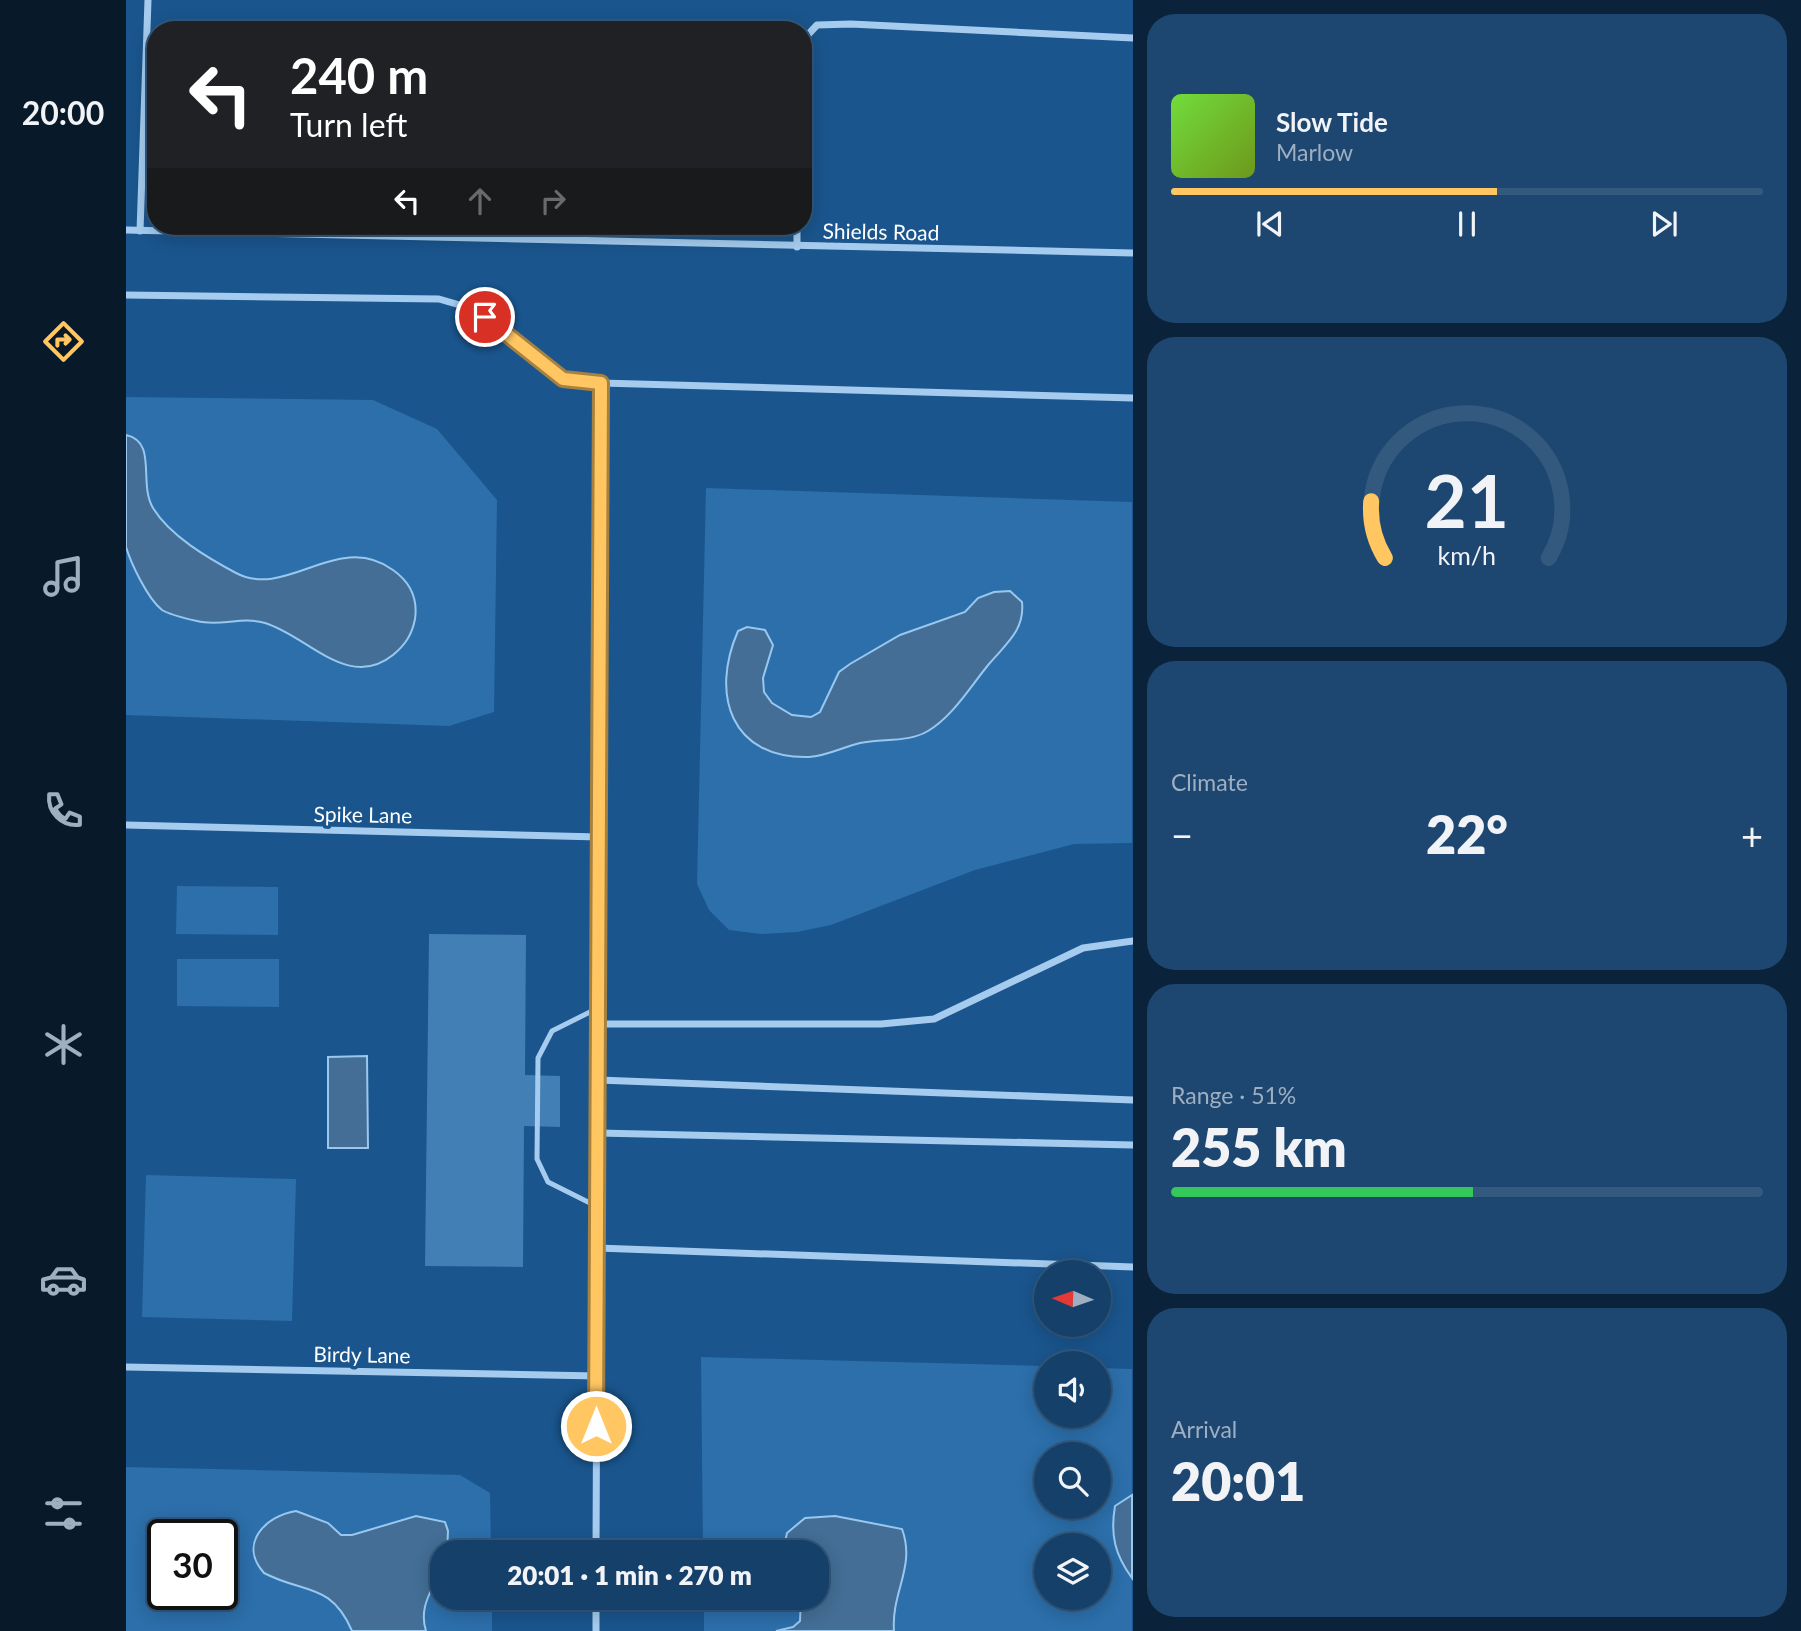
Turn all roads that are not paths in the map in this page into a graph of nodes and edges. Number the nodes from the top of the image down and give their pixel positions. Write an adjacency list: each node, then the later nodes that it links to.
1 (148, 0): 2 (street)
2 (147, 21)
3 (147, 29): 7 (street)
4 (812, 30): 5 (street)
5 (1132, 38)
6 (126, 230): 7 (street, Shields Road)
7 (140, 231): 8 (street, Shields Road)
8 (147, 231)
9 (304, 235): 11 (street, Shields Road)
10 (797, 235): 11 (street)
11 (797, 247): 12 (street, Shields Road)
12 (1132, 253)
13 (126, 295): 14 (street)
14 (601, 383): 15 (street); 17 (street)
15 (1132, 398)
16 (126, 825): 17 (street, Spike Lane)
17 (599, 837): 19 (street)
18 (1132, 941): 20 (street)
19 (598, 1007): 20 (street); 25 (lane)
20 (598, 1024): 21 (street)
21 (598, 1080): 22 (street); 23 (street)
22 (1132, 1100)
23 (598, 1133): 24 (street); 25 (street)
24 (1132, 1145)
25 (598, 1207): 26 (street)
26 (597, 1248): 27 (street); 29 (street)
27 (1132, 1267)
28 (126, 1367): 29 (street, Birdy Lane)
29 (597, 1376): 30 (street)
30 (596, 1540)
31 (596, 1610): 32 (street)
32 (596, 1631)

